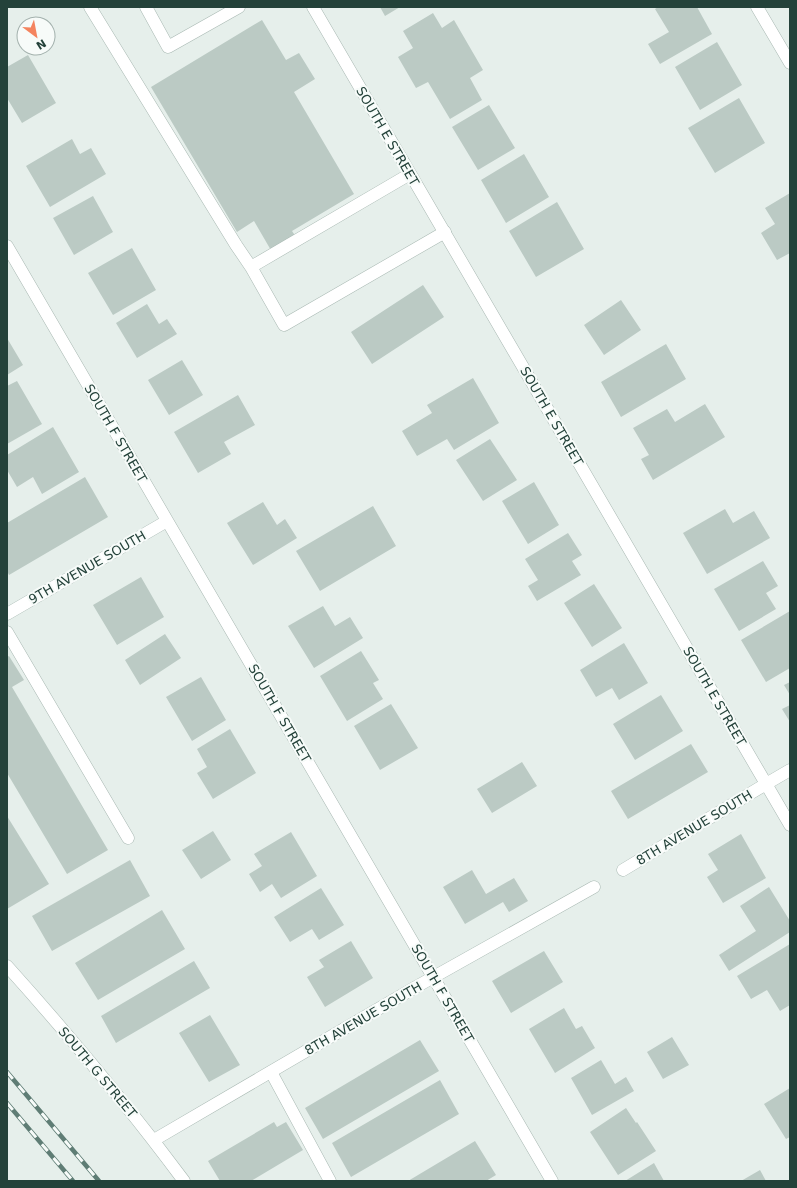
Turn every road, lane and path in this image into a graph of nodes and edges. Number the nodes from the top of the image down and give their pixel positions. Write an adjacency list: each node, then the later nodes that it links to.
1 (90, 7): 10 (street)
2 (146, 7): 3 (street)
3 (239, 7)
4 (313, 7): 7 (street, SOUTH E STREET)
5 (757, 7): 6 (street)
6 (790, 63)
7 (410, 174): 8 (street, SOUTH E STREET); 10 (street)
8 (444, 232): 10 (street); 15 (street, SOUTH E STREET)
9 (7, 246): 11 (street, SOUTH F STREET)
10 (251, 267)
11 (167, 521): 12 (street, 9TH AVENUE SOUTH); 21 (street, SOUTH F STREET)
12 (7, 614)
13 (7, 632): 17 (street)
14 (790, 770): 15 (street, 8TH AVENUE SOUTH)
15 (766, 784): 16 (street, SOUTH E STREET); 18 (street, 8TH AVENUE SOUTH)
16 (790, 825)
17 (128, 838)
18 (623, 870)
19 (594, 887): 21 (street, 8TH AVENUE SOUTH)
20 (7, 966): 23 (street, SOUTH G STREET)
21 (434, 977): 22 (street, 8TH AVENUE SOUTH); 26 (street, SOUTH F STREET)
22 (271, 1072): 23 (street, 8TH AVENUE SOUTH); 25 (street)
23 (154, 1140): 24 (street, SOUTH G STREET)
24 (184, 1181)
25 (330, 1181)
26 (552, 1181)

